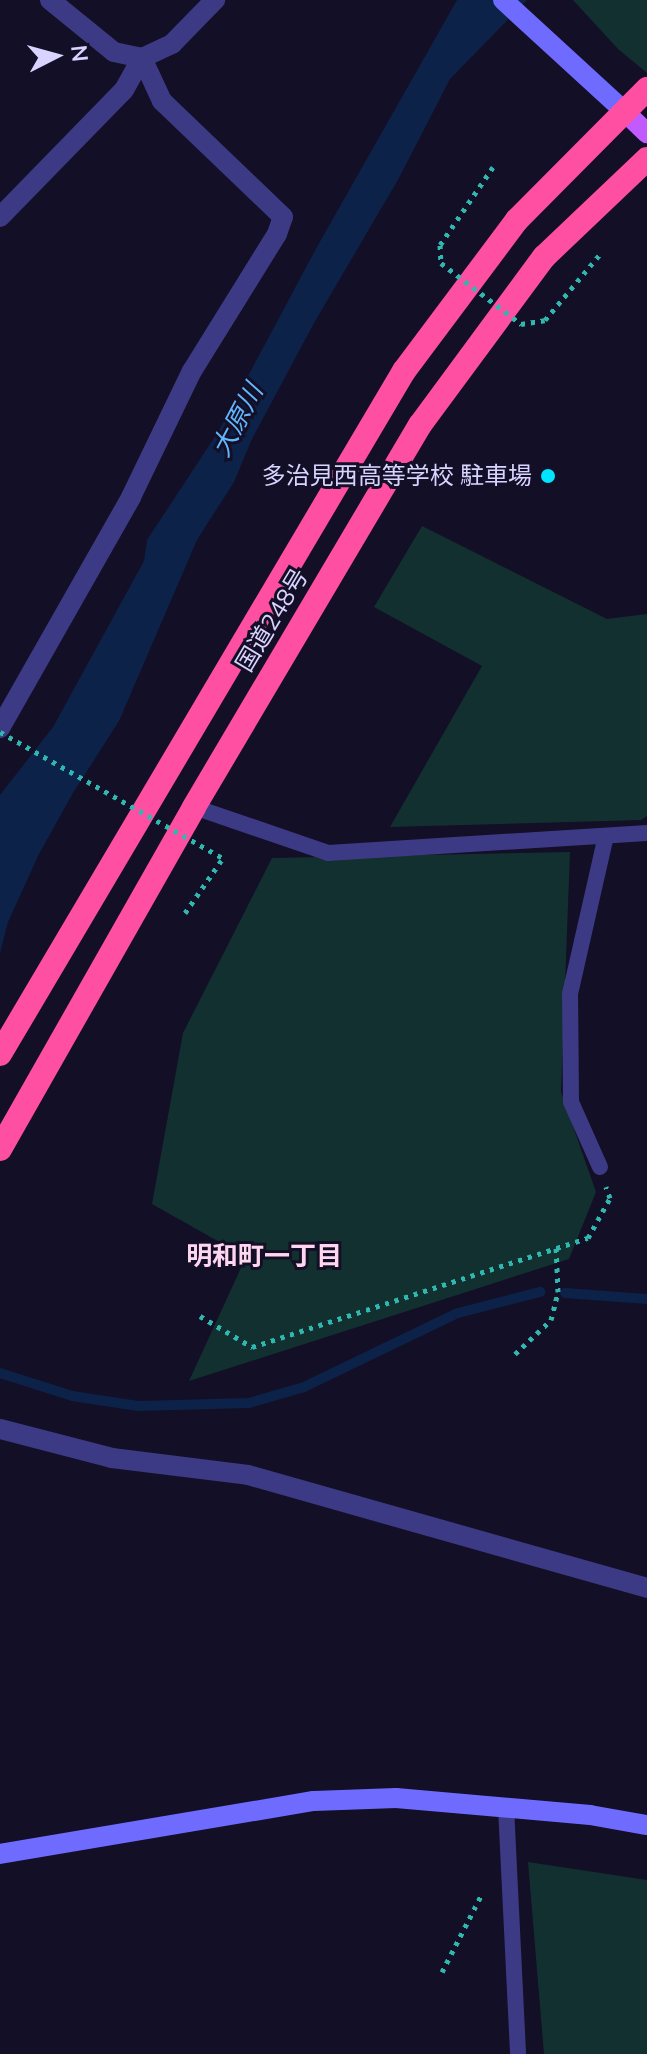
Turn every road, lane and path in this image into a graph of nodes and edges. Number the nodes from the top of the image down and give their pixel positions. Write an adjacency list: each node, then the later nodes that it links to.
1 (50, 0): 4 (street)
2 (215, 0): 4 (street)
3 (503, 0): 6 (street)
4 (142, 58): 10 (street); 12 (street)
5 (647, 89): 6 (highway, 国道248号)
6 (624, 111): 7 (main road); 17 (highway, 国道248号)
7 (647, 133)
8 (647, 159): 13 (highway, 国道248号)
9 (493, 167): 11 (path, bridge)
10 (0, 217)
11 (601, 253)
12 (0, 730): 16 (path, bridge)
13 (194, 807): 15 (lane); 18 (highway, 国道248号)
14 (647, 833): 15 (lane)
15 (606, 836): 19 (lane)
16 (185, 913)
17 (0, 1054)
18 (0, 1149)
19 (600, 1167): 20 (path)
20 (556, 1247): 21 (path); 22 (path)
21 (200, 1316)
22 (515, 1354)
23 (0, 1429): 24 (street)
24 (647, 1588)
25 (506, 1807): 26 (street); 27 (street); 30 (lane)
26 (647, 1825)
27 (0, 1854)
28 (482, 1894): 29 (path)
29 (442, 1972)
30 (518, 2054)

